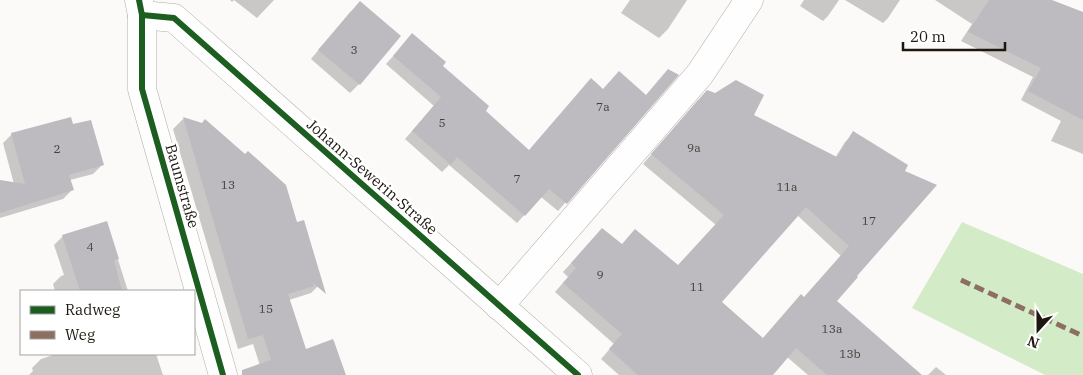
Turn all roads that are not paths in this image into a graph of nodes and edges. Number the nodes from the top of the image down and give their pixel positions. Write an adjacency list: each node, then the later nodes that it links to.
1 (748, 0): 3 (street)
2 (141, 8): 3 (street, Johann-Sewerin-Straße); 4 (street, Baumstraße)
3 (499, 306): 5 (street, Johann-Sewerin-Straße)
4 (223, 375)
5 (578, 375)

